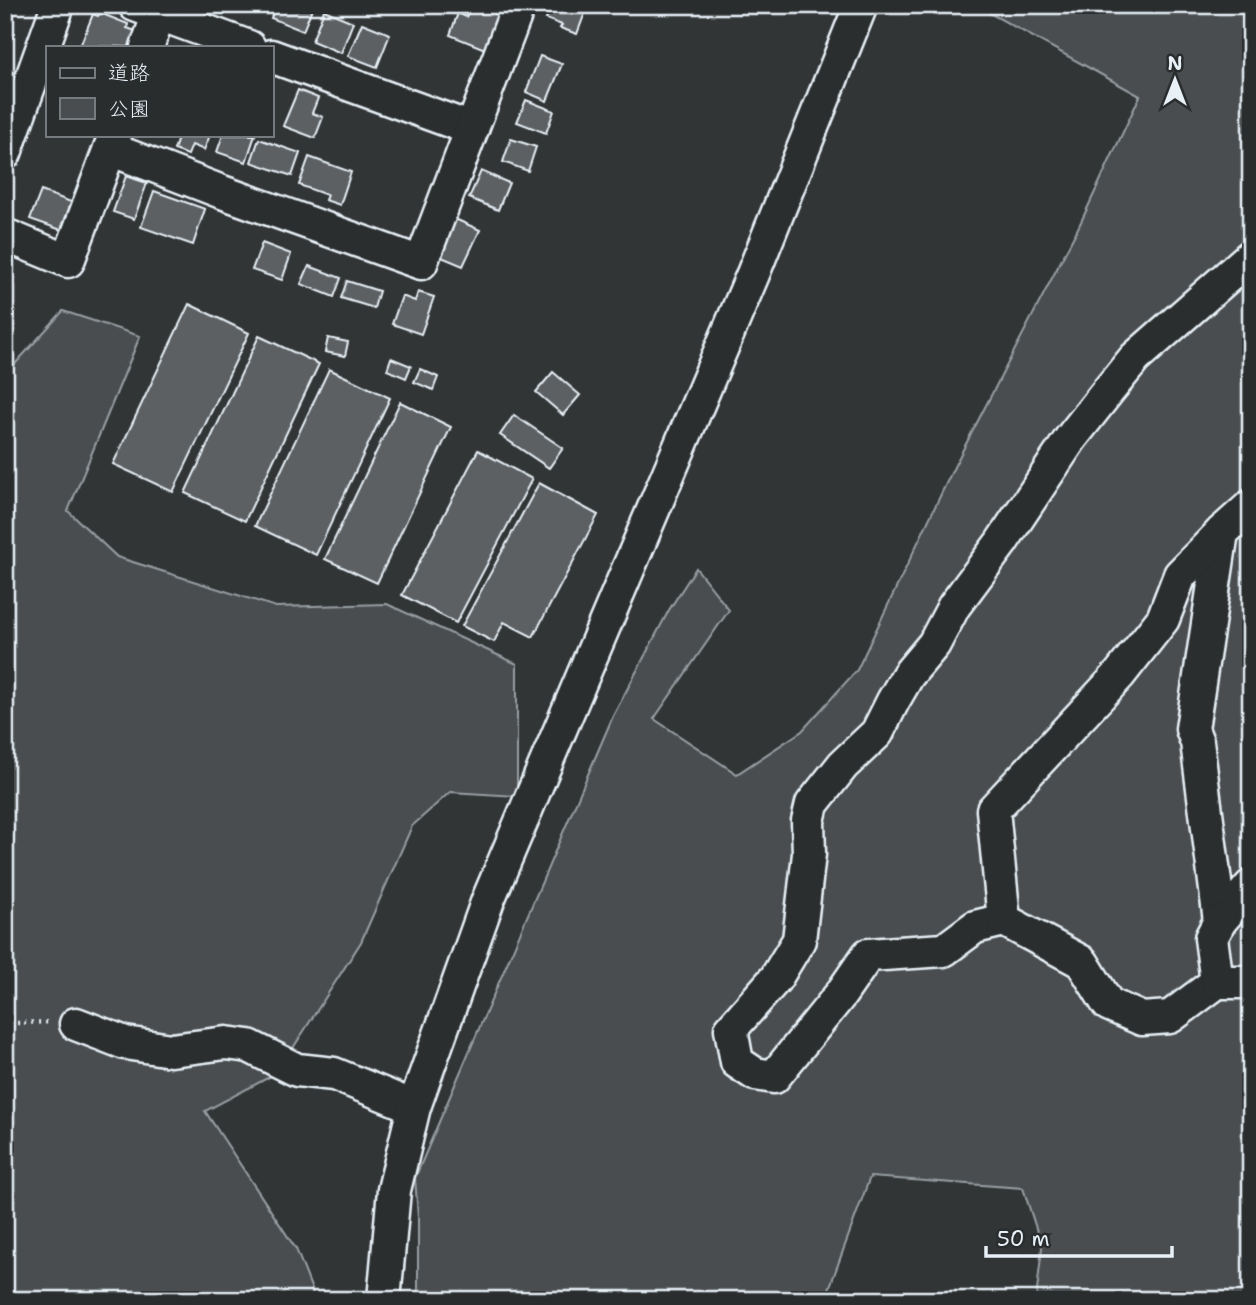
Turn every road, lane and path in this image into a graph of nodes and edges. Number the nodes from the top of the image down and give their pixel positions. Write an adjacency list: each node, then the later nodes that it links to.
1 (58, 5): 10 (street)
2 (519, 5): 8 (street)
3 (860, 5): 22 (street)
4 (152, 8): 5 (street); 6 (street)
5 (147, 46)
6 (247, 46)
7 (273, 56): 8 (street)
8 (472, 129): 9 (street)
9 (112, 142): 11 (street)
10 (5, 153)
11 (5, 235)
12 (1251, 256): 16 (street)
13 (1251, 506): 14 (street)
14 (1222, 532): 16 (street); 17 (street)
15 (1251, 886): 17 (street)
16 (1004, 920): 18 (street)
17 (1220, 921): 18 (street)
18 (1217, 982): 19 (street)
19 (1251, 982)
20 (76, 1024): 21 (path); 22 (street)
21 (5, 1030)
22 (414, 1107): 23 (street)
23 (384, 1300)

